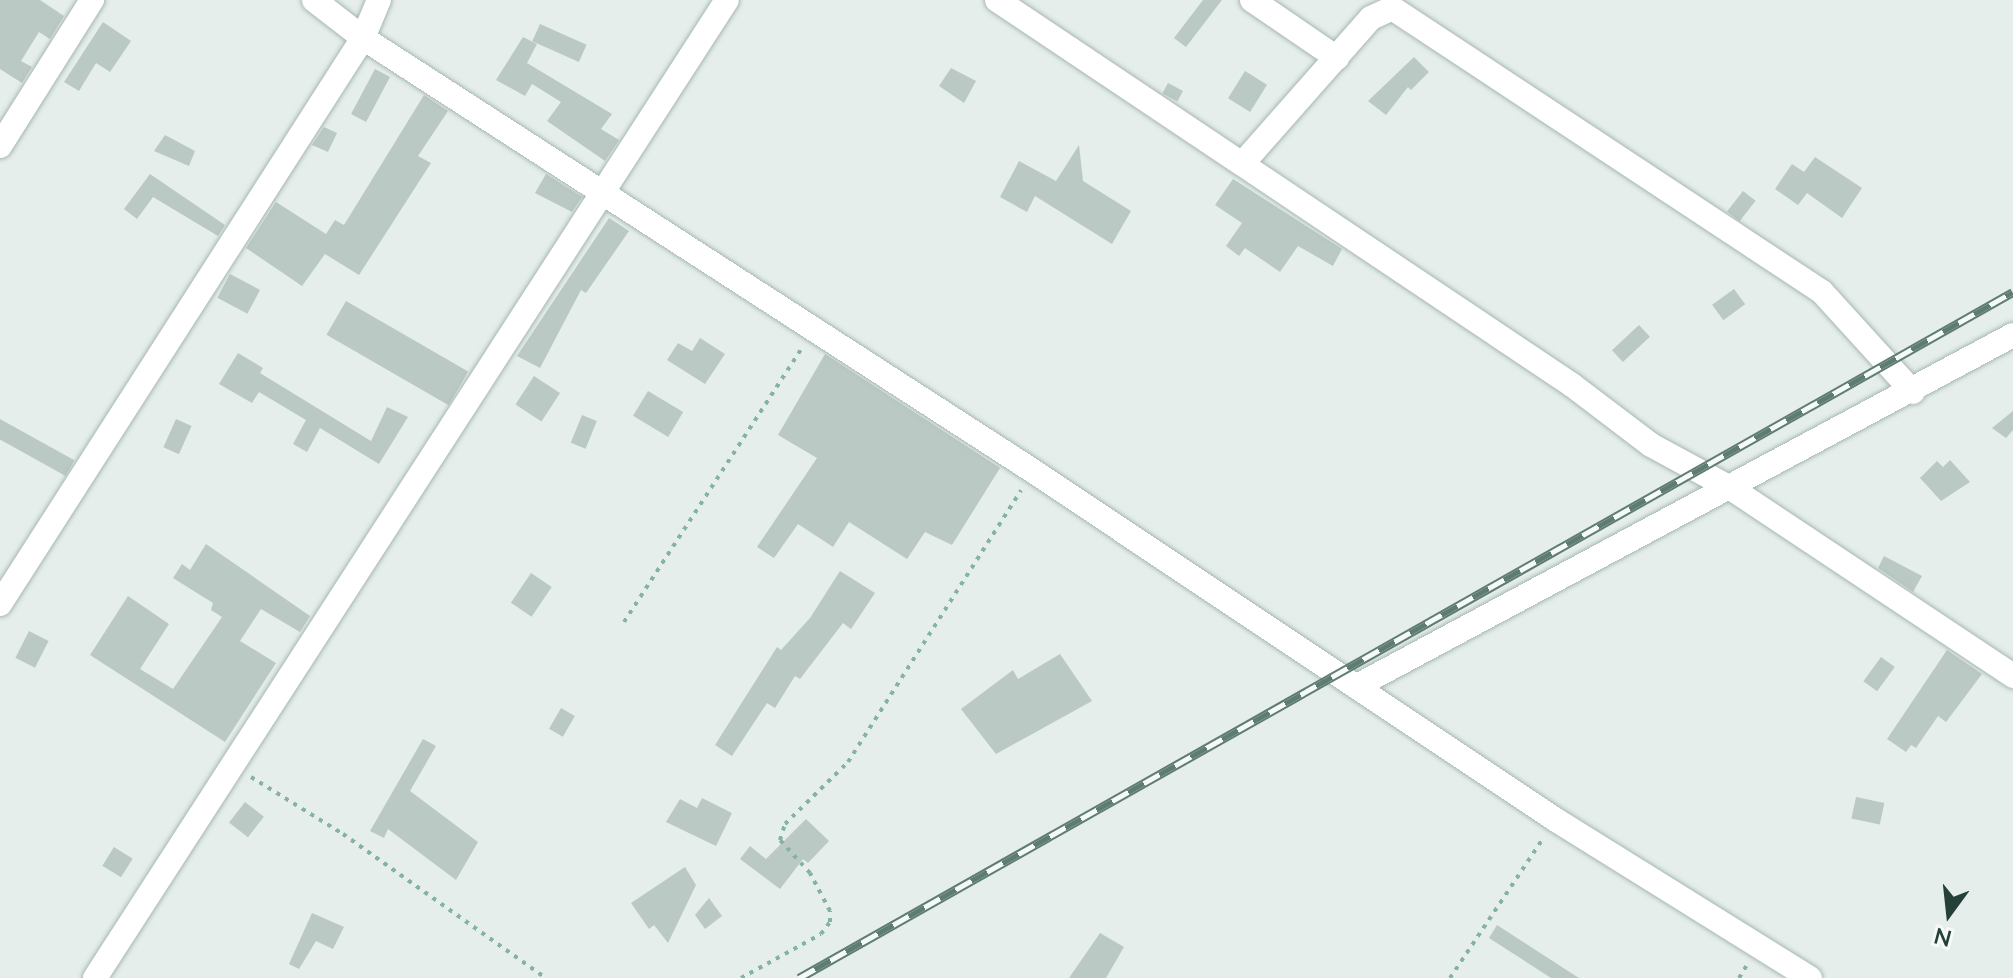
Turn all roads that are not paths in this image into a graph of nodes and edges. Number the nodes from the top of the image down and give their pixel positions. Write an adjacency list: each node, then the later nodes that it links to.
1 (92, 0): 9 (street)
2 (314, 0): 7 (street)
3 (379, 0): 7 (street)
4 (727, 0): 11 (street)
5 (997, 0): 10 (street)
6 (1252, 0): 8 (street)
7 (363, 38): 11 (street); 15 (street)
8 (1337, 58): 10 (street); 13 (street)
9 (0, 146)
10 (1243, 163): 14 (street)
11 (602, 194): 17 (street); 18 (street)
12 (2013, 335): 13 (street)
13 (1913, 392): 14 (street)
14 (1732, 489): 16 (street); 17 (street)
15 (0, 604)
16 (2013, 676)
17 (1357, 686): 19 (street)
18 (95, 978)
19 (1810, 978)

